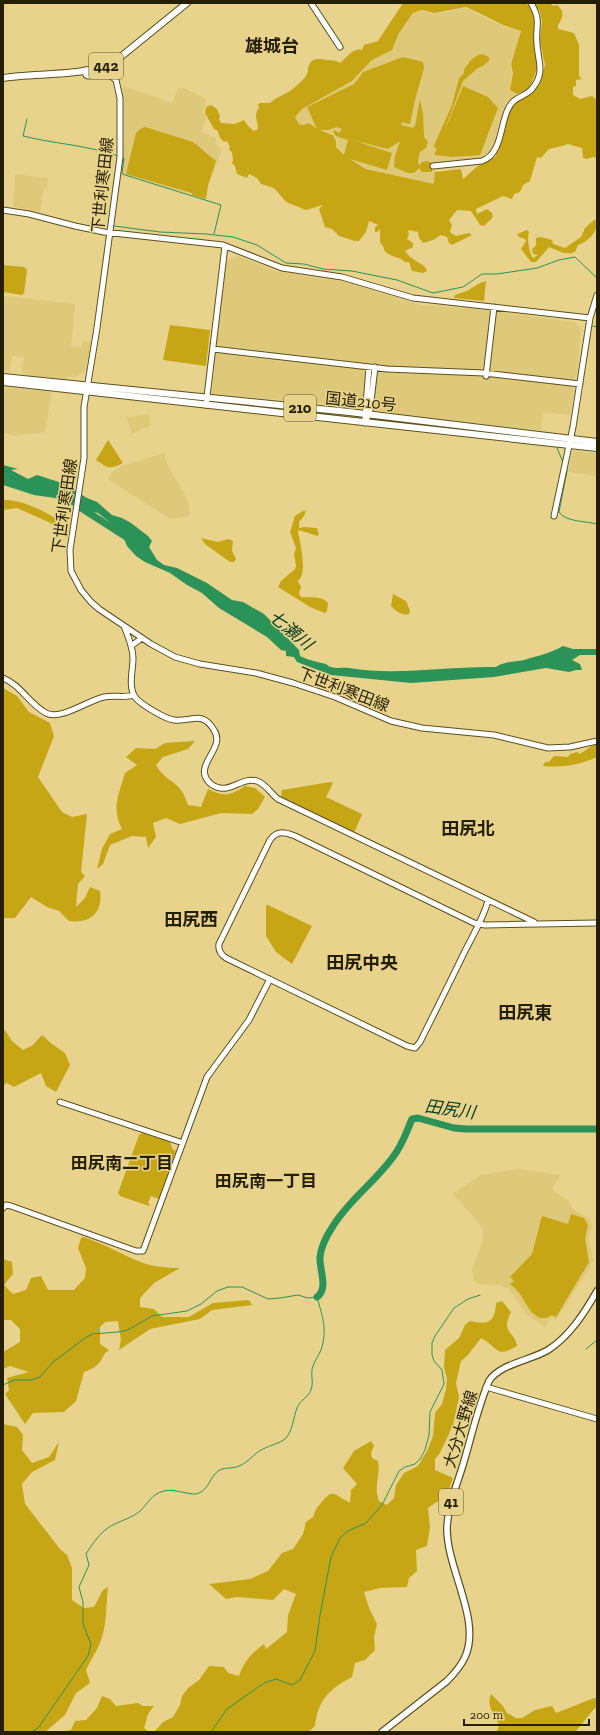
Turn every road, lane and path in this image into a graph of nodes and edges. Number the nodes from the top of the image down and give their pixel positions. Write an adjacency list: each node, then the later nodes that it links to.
1 (187, 3): 5 (highway, 442)
2 (311, 3): 4 (street)
3 (531, 3): 7 (street)
4 (340, 47)
5 (85, 70): 6 (highway, 442); 9 (street, 下世利寒田線)
6 (3, 78)
7 (433, 166)
8 (3, 210): 9 (street)
9 (110, 233): 10 (street); 20 (street, 下世利寒田線)
10 (225, 246): 12 (street); 14 (street)
11 (597, 295): 13 (street)
12 (494, 307): 13 (street); 16 (street)
13 (590, 318): 19 (street)
14 (213, 351): 15 (street); 21 (street)
15 (372, 368): 16 (street); 22 (street)
16 (486, 375): 19 (street)
17 (3, 377): 20 (highway, 国道210号 / 210)
18 (3, 382): 20 (highway, 国道210号 / 210)
19 (580, 385): 24 (street)
20 (87, 389): 21 (highway, 国道210号 / 210); 28 (street, 下世利寒田線)
21 (207, 402): 22 (highway, 国道210号 / 210); 23 (highway, 国道210号 / 210)
22 (367, 414): 23 (street); 24 (highway, 国道210号 / 210)
23 (365, 423): 24 (highway, 国道210号 / 210)
24 (570, 442): 25 (highway, 国道210号 / 210); 26 (highway, 国道210号 / 210); 27 (street)
25 (597, 442)
26 (597, 448)
27 (554, 516)
28 (123, 625): 29 (street, 下世利寒田線); 30 (street)
29 (142, 638): 30 (street); 33 (street, 下世利寒田線)
30 (131, 646): 32 (street)
31 (3, 678): 32 (street)
32 (134, 695): 34 (street)
33 (597, 741)
34 (488, 901): 36 (street); 37 (street)
35 (597, 923): 37 (street)
36 (478, 924): 37 (street); 38 (street); 38 (street)
37 (541, 924)
38 (270, 979): 40 (street)
39 (60, 1102): 40 (street)
40 (183, 1143): 41 (street)
41 (3, 1208)
42 (597, 1291): 43 (main road, 大分大野線 / 41)
43 (486, 1388): 44 (street); 45 (main road, 大分大野線 / 41)
44 (597, 1419)
45 (382, 1732)

